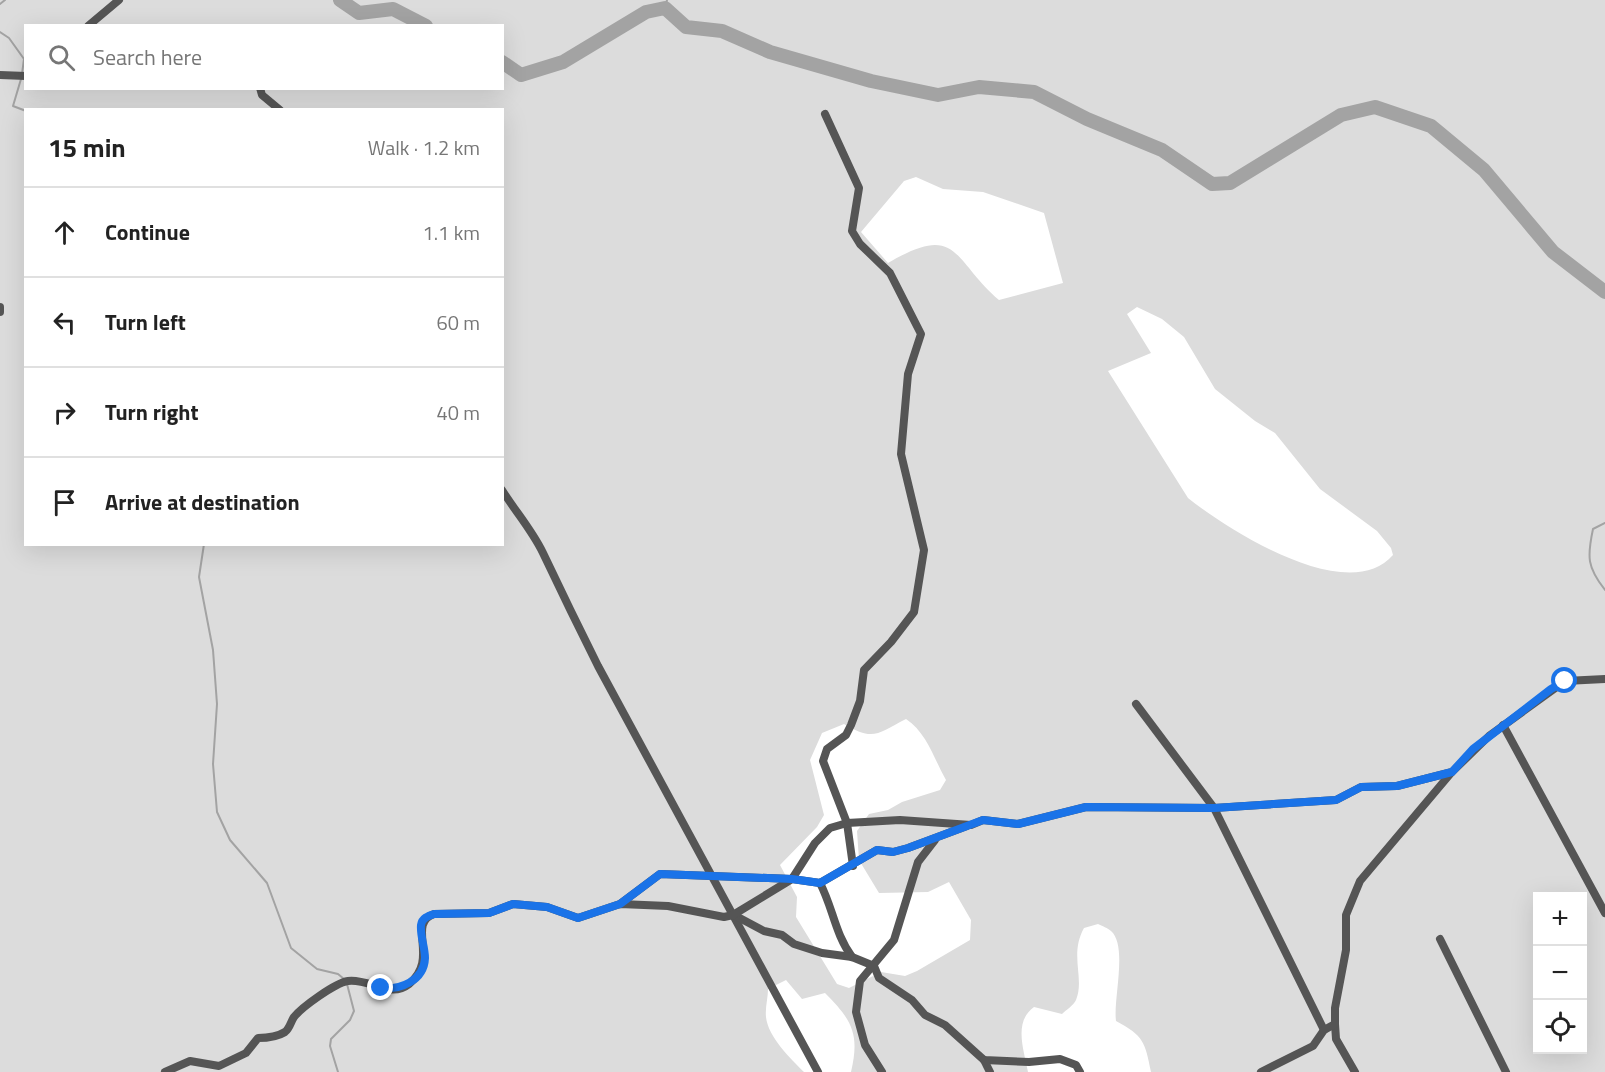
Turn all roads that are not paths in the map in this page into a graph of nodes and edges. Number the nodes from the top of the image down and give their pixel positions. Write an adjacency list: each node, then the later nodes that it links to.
1 (119, 0): 2 (street)
2 (90, 24)
3 (0, 75): 4 (street)
4 (24, 76)
5 (261, 90): 6 (street)
6 (278, 108)
7 (825, 114): 16 (street)
8 (0, 307): 9 (street)
9 (0, 312)
10 (504, 493): 20 (street)
11 (1605, 679): 13 (street)
12 (1136, 704): 15 (street)
13 (1503, 725): 14 (street); 24 (street)
14 (1452, 772): 15 (street); 29 (street)
15 (1214, 808): 17 (street); 30 (street)
16 (847, 823): 17 (street); 19 (street); 21 (street)
17 (971, 825): 18 (street)
18 (936, 839): 19 (street); 28 (street)
19 (853, 866): 22 (street)
20 (711, 875): 21 (street); 23 (street); 25 (street)
21 (792, 879): 22 (street); 25 (street)
22 (820, 883): 27 (street)
23 (620, 904): 25 (street); 32 (street)
24 (1605, 913)
25 (733, 915): 27 (street); 33 (street)
26 (1440, 939): 39 (street)
27 (852, 957): 28 (street)
28 (874, 966): 31 (street); 34 (street)
29 (1335, 1024): 30 (street); 38 (street)
30 (1324, 1030): 37 (street)
31 (984, 1060): 35 (street); 36 (street)
32 (165, 1072)
33 (818, 1072)
34 (882, 1072)
35 (990, 1072)
36 (1080, 1072)
37 (1263, 1072)
38 (1355, 1072)
39 (1506, 1072)

